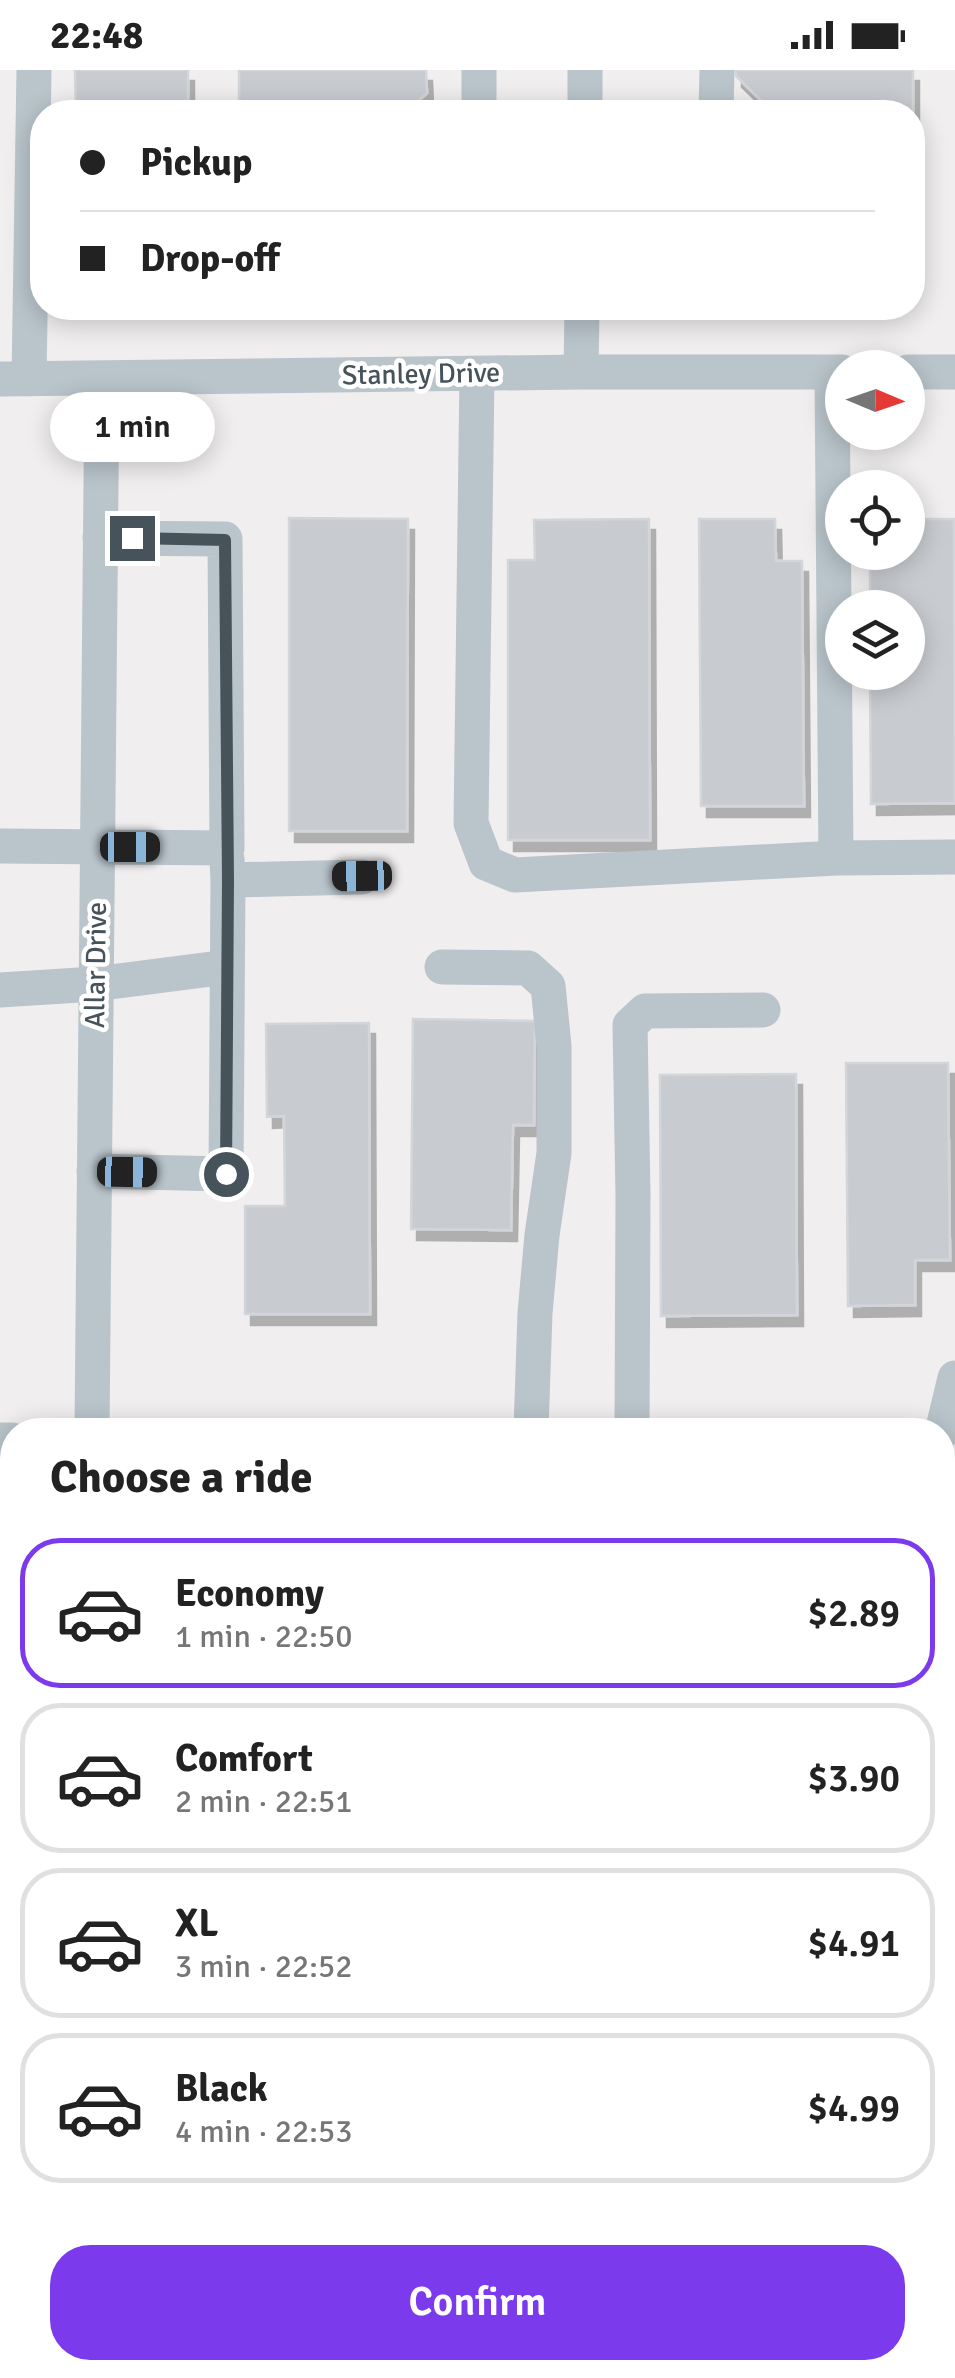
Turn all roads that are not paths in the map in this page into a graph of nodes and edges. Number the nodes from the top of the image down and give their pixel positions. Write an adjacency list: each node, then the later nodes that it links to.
1 (34, 70): 5 (street)
2 (479, 70): 6 (street)
3 (585, 70): 7 (street)
4 (717, 70): 8 (street)
5 (32, 100)
6 (478, 100)
7 (585, 100)
8 (716, 100)
9 (30, 132): 17 (street)
10 (582, 320): 11 (street)
11 (581, 372): 12 (street, Stanley Drive); 15 (street, Stanley Drive)
12 (825, 372)
13 (925, 372): 14 (street)
14 (955, 372)
15 (477, 374): 16 (street, Stanley Drive); 22 (street)
16 (102, 379): 17 (street, Stanley Drive); 19 (street, Allar Drive)
17 (14, 380)
18 (838, 450): 22 (street)
19 (100, 538): 21 (street, Allar Drive); 24 (street)
20 (0, 846): 21 (street)
21 (97, 846): 24 (street); 28 (street, Allar Drive)
22 (836, 858): 23 (street)
23 (955, 858)
24 (227, 864): 25 (street); 26 (street)
25 (362, 876)
26 (227, 967): 28 (street); 31 (street)
27 (442, 967): 34 (street)
28 (95, 984): 29 (street); 31 (street, Allar Drive)
29 (0, 990)
30 (763, 1010): 35 (street)
31 (94, 1171): 33 (street, Allar Drive)
32 (955, 1378): 36 (street)
33 (92, 1418)
34 (531, 1418)
35 (632, 1418)
36 (946, 1418)

